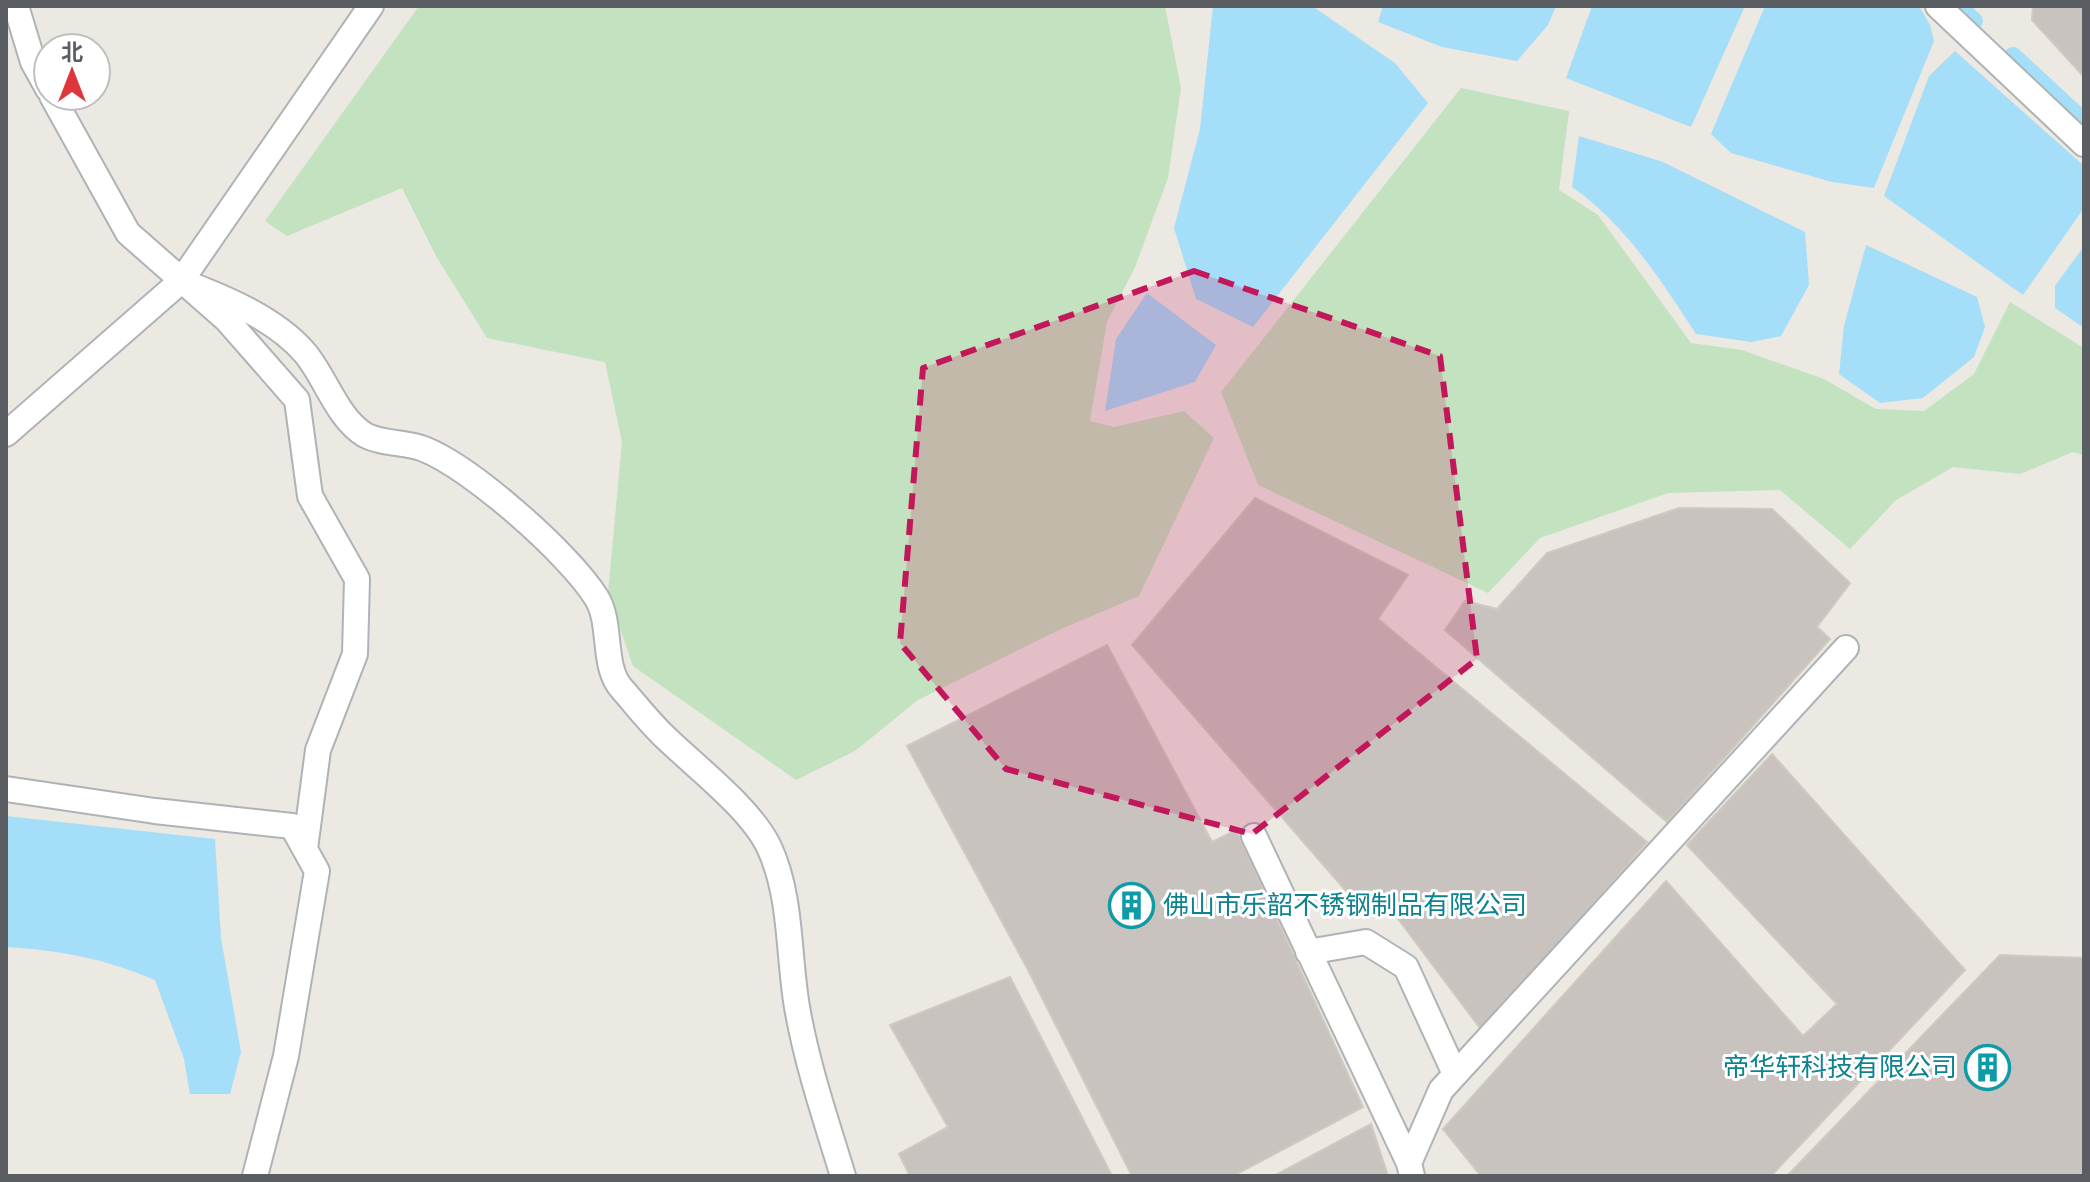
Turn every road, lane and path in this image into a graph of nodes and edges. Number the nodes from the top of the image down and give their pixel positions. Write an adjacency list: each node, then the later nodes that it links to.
1 (16, 6): 4 (street)
2 (371, 6): 7 (street)
3 (1938, 6): 6 (street)
4 (32, 59)
5 (61, 112): 7 (street)
6 (2084, 144)
7 (181, 281): 8 (street); 12 (street); 17 (street)
8 (6, 434)
9 (1846, 648): 14 (street)
10 (6, 789): 12 (street)
11 (1254, 836): 13 (street)
12 (305, 849): 16 (street)
13 (1308, 952): 14 (street); 15 (street)
14 (1455, 1074): 15 (street)
15 (1410, 1169)
16 (255, 1176)
17 (843, 1176)

